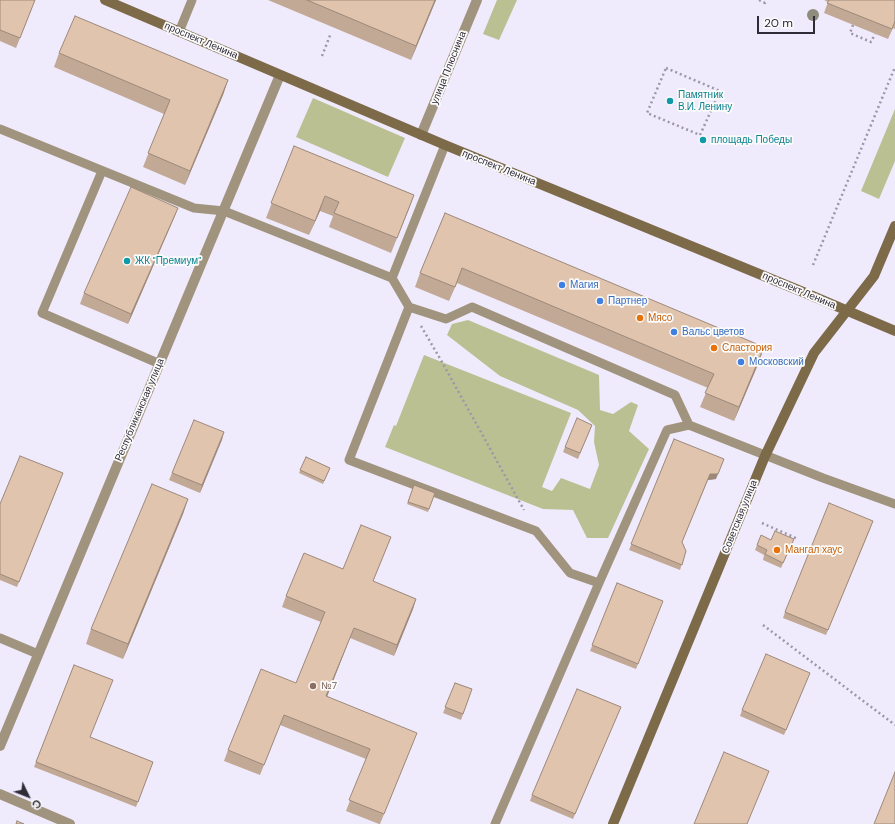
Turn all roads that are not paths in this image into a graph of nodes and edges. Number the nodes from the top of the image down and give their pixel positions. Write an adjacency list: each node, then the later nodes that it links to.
1 (105, 0): 4 (main road, проспект Ленина)
2 (192, 0): 4 (lane)
3 (477, 0): 7 (street, улица Плюснина)
4 (179, 32): 5 (main road, проспект Ленина)
5 (280, 75): 7 (main road, проспект Ленина); 10 (street, Республиканская улица)
6 (0, 130): 9 (lane)
7 (421, 135): 8 (main road, проспект Ленина)
8 (445, 146): 12 (lane); 14 (main road, проспект Ленина)
9 (102, 171): 10 (lane); 16 (lane)
10 (224, 211): 12 (lane); 16 (street, Республиканская улица)
11 (895, 226): 14 (main road, Советская улица)
12 (392, 278): 13 (lane)
13 (409, 307): 17 (lane); 20 (lane)
14 (847, 312): 15 (main road, проспект Ленина); 18 (main road, Советская улица)
15 (895, 331)
16 (160, 364): 22 (street, Республиканская улица)
17 (689, 425): 18 (lane); 20 (lane)
18 (765, 456): 19 (lane); 27 (main road, Советская улица)
19 (895, 504)
20 (599, 583): 26 (lane)
21 (0, 638): 22 (lane)
22 (38, 654): 23 (street, Республиканская улица)
23 (0, 746)
24 (0, 794): 25 (street)
25 (70, 824)
26 (495, 824)
27 (613, 824)

